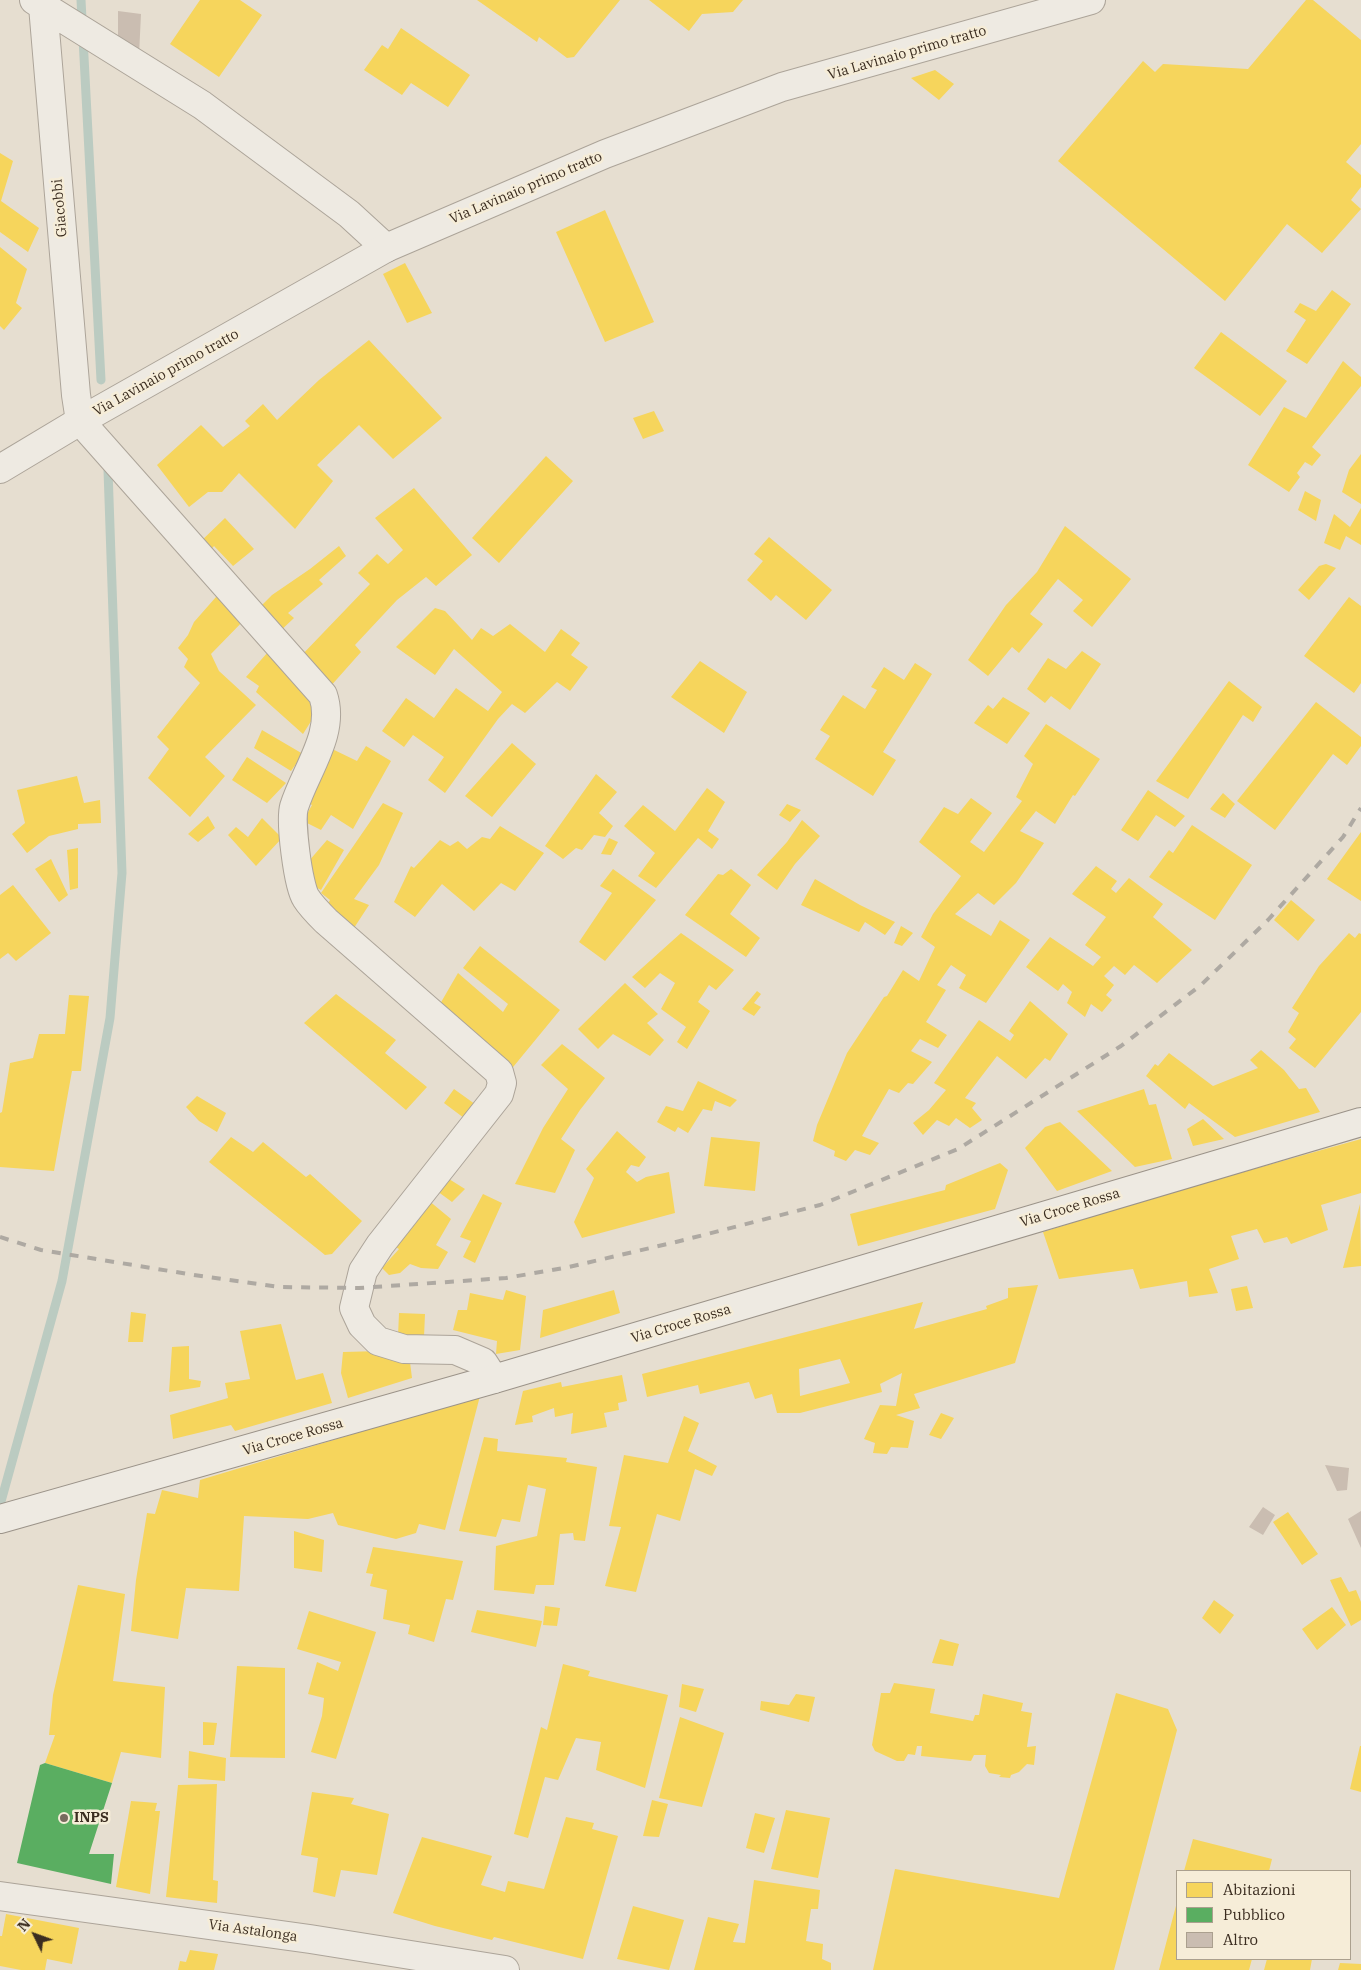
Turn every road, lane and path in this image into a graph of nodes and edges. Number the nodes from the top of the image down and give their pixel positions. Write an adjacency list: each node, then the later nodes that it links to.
1 (1091, 0): 3 (street, Via Lavinaio primo tratto)
2 (47, 9): 3 (street); 4 (street, Giacobbi)
3 (386, 248): 4 (street, Via Lavinaio primo tratto)
4 (80, 421): 5 (street, Via Lavinaio primo tratto); 7 (street)
5 (0, 469)
6 (1361, 1122): 7 (street, Via Croce Rossa)
7 (494, 1380): 8 (street, Via Croce Rossa)
8 (0, 1519)
9 (0, 1896): 10 (street, Via Astalonga)
10 (505, 1970)

